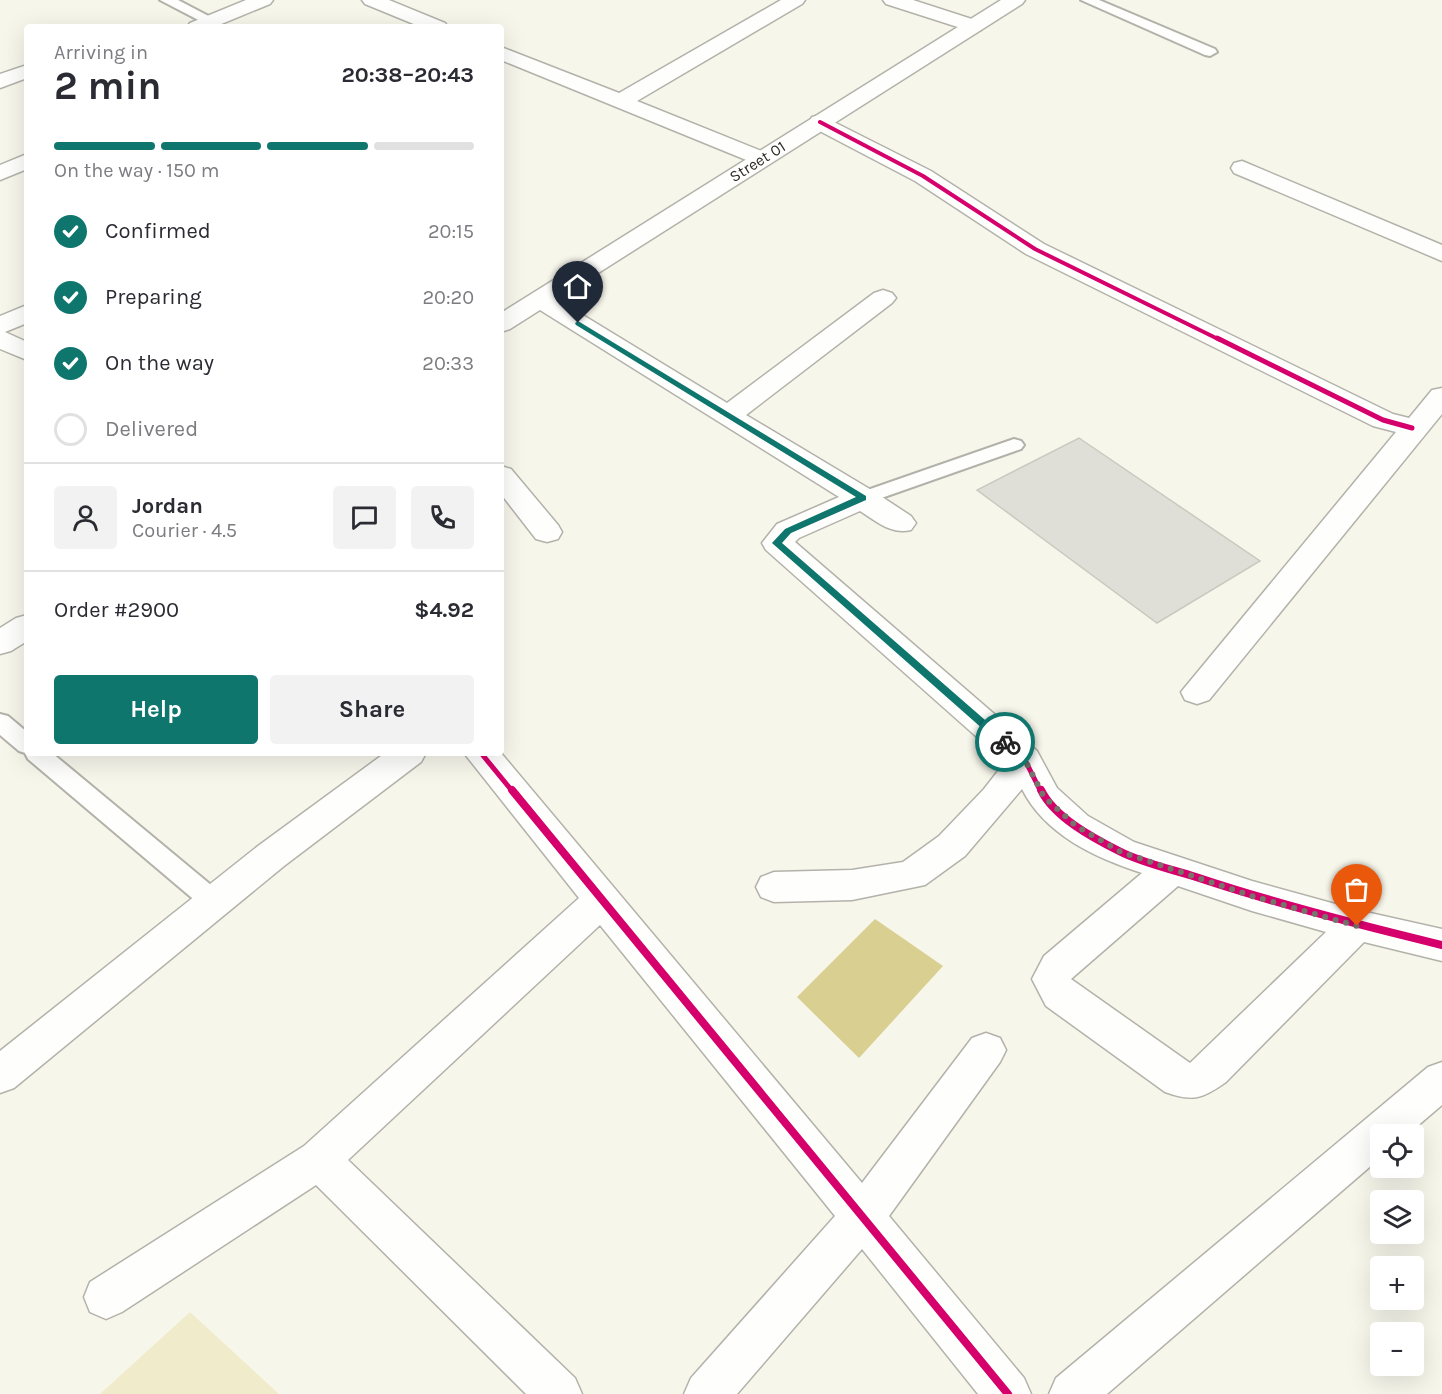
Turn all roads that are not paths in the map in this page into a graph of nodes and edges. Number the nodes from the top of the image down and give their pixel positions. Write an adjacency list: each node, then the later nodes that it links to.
1 (167, 0): 8 (lane)
2 (263, 0): 8 (street)
3 (372, 0): 9 (street)
4 (795, 0): 15 (street)
5 (893, 0): 10 (street)
6 (1015, 0): 10 (street, Street 01)
7 (1088, 0): 11 (lane)
8 (204, 24)
9 (431, 24)
10 (974, 26): 16 (street, Street 01)
11 (1210, 52)
12 (504, 54): 15 (street)
13 (24, 72): 14 (street)
14 (0, 82)
15 (621, 101): 17 (street)
16 (820, 122): 17 (street, Street 01); 29 (street)
17 (761, 159): 23 (street, Street 01)
18 (24, 162): 20 (street)
19 (1242, 168): 21 (street)
20 (0, 173)
21 (1442, 254)
22 (883, 298): 28 (street)
23 (541, 300): 25 (street, Street 01); 28 (street)
24 (24, 318): 26 (street)
25 (504, 322)
26 (9, 344)
27 (1442, 396): 29 (street)
28 (729, 415): 32 (street)
29 (1412, 428): 37 (street)
30 (1014, 445): 32 (lane)
31 (504, 479): 34 (street)
32 (863, 498): 33 (street); 43 (street)
33 (901, 523)
34 (548, 532)
35 (24, 628): 36 (street)
36 (0, 643)
37 (1197, 692)
38 (0, 722): 39 (lane)
39 (24, 742)
40 (40, 756): 47 (lane)
41 (405, 756): 47 (street)
42 (483, 756): 46 (street)
43 (1025, 760): 44 (street); 45 (street)
44 (1171, 870): 48 (street); 48 (street)
45 (774, 887)
46 (603, 900): 53 (street); 54 (street)
47 (214, 902): 51 (street)
48 (1357, 926): 49 (street)
49 (1440, 944)
50 (986, 1050): 54 (street)
51 (0, 1075)
52 (1442, 1080): 59 (street)
53 (319, 1160): 55 (street); 56 (street)
54 (862, 1217): 57 (street); 58 (street)
55 (106, 1297)
56 (559, 1394)
57 (707, 1394)
58 (1008, 1394)
59 (1071, 1394)

